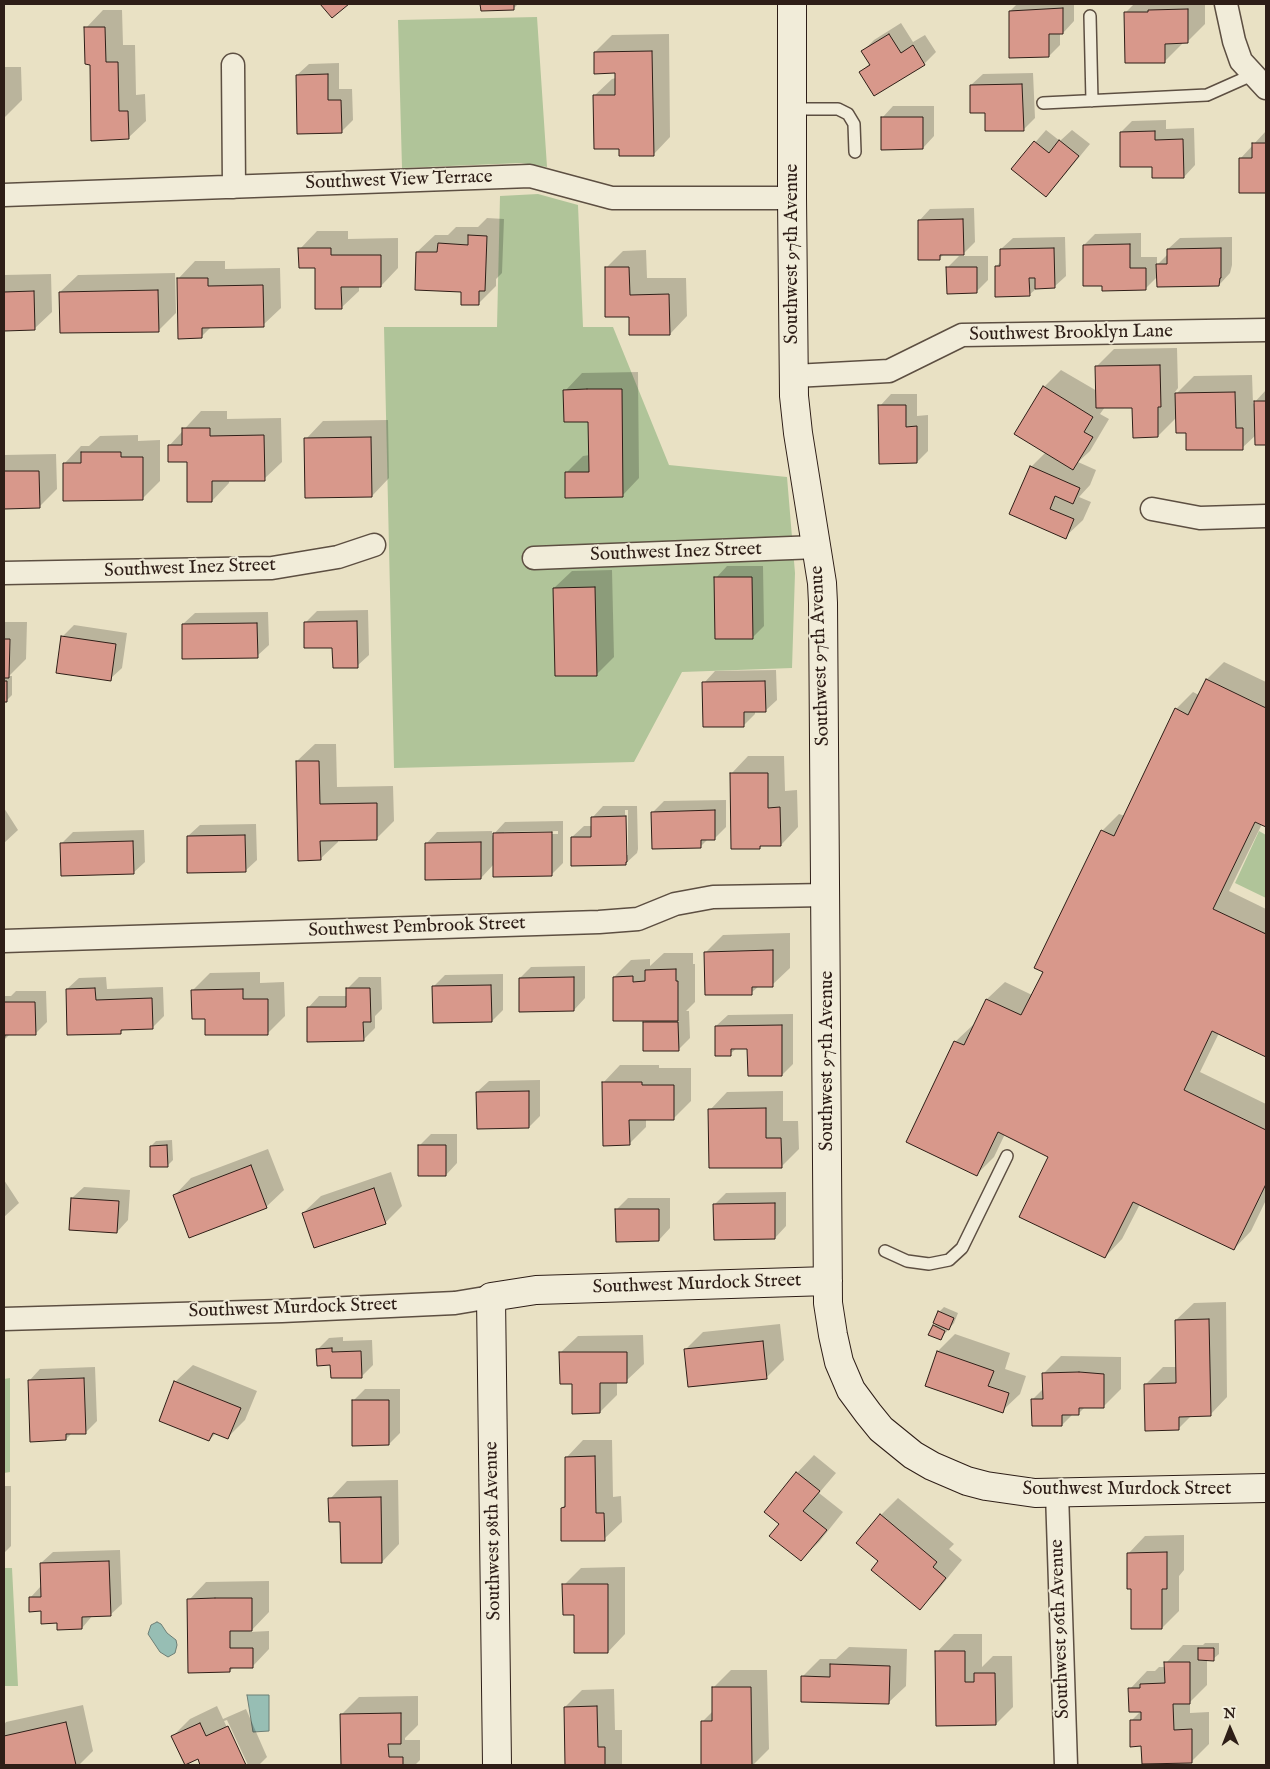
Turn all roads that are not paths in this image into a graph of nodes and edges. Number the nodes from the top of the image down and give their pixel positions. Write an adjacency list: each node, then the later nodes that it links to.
1 (792, 4): 8 (street, Southwest 97th Avenue)
2 (1226, 4): 5 (street)
3 (1090, 16): 6 (lane)
4 (233, 65): 10 (street)
5 (1259, 81): 6 (lane)
6 (1092, 101): 7 (lane)
7 (1043, 103)
8 (792, 110): 9 (lane); 12 (street, Southwest 97th Avenue)
9 (855, 152)
10 (234, 187): 11 (street, Southwest View Terrace); 12 (street, Southwest View Terrace)
11 (4, 195)
12 (792, 198): 14 (street, Southwest 97th Avenue)
13 (1266, 330): 14 (street, Southwest Brooklyn Lane)
14 (794, 376): 18 (street, Southwest 97th Avenue)
15 (1152, 509): 16 (street)
16 (1266, 516)
17 (374, 544): 20 (street, Southwest Inez Street)
18 (817, 547): 19 (street, Southwest Inez Street); 21 (street, Southwest 97th Avenue)
19 (534, 558)
20 (4, 572)
21 (826, 895): 22 (street, Southwest Pembrook Street); 25 (street, Southwest 97th Avenue)
22 (4, 941)
23 (1007, 1156): 24 (lane)
24 (885, 1251)
25 (828, 1281): 26 (street, Southwest Murdock Street); 29 (street, Southwest Murdock Street)
26 (492, 1298): 27 (street, Southwest Murdock Street); 30 (street, Southwest 98th Avenue)
27 (4, 1319)
28 (1266, 1488): 29 (street, Southwest Murdock Street)
29 (1057, 1493): 31 (street, Southwest 96th Avenue)
30 (497, 1765)
31 (1066, 1765)

